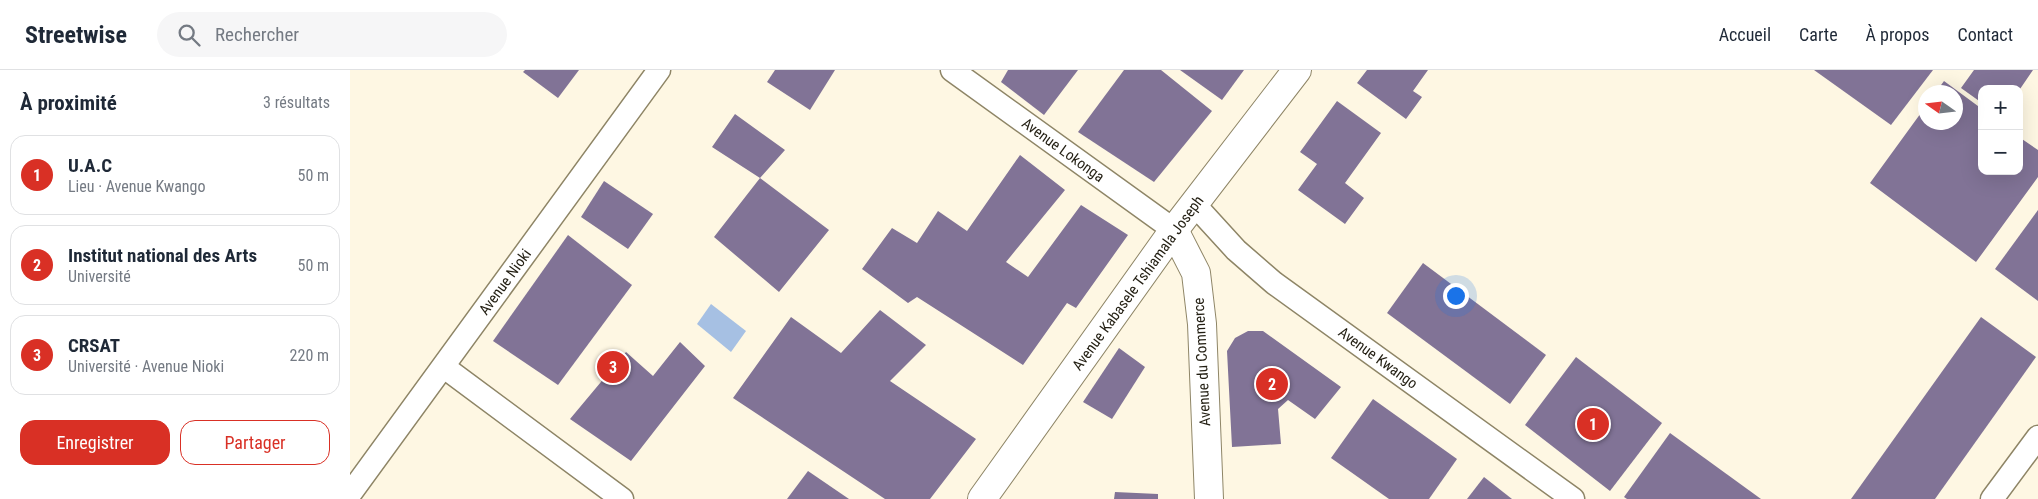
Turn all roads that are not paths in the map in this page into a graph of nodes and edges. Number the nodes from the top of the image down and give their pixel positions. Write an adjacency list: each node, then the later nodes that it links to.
1 (659, 70): 6 (street, Avenue Nioki)
2 (952, 70): 5 (street, Avenue Lokonga)
3 (1297, 70): 4 (main road, Avenue Kabasele Tshiamala Joseph)
4 (1194, 204): 5 (main road, Avenue Kabasele Tshiamala Joseph); 12 (street, Avenue Kwango)
5 (1174, 230): 10 (main road, Avenue Kabasele Tshiamala Joseph); 11 (main road, Avenue du Commerce)
6 (444, 367): 8 (street, Avenue Nioki); 9 (street)
7 (2038, 437): 13 (street)
8 (350, 494)
9 (622, 499)
10 (982, 499)
11 (1209, 499)
12 (1573, 499)
13 (1992, 499)

